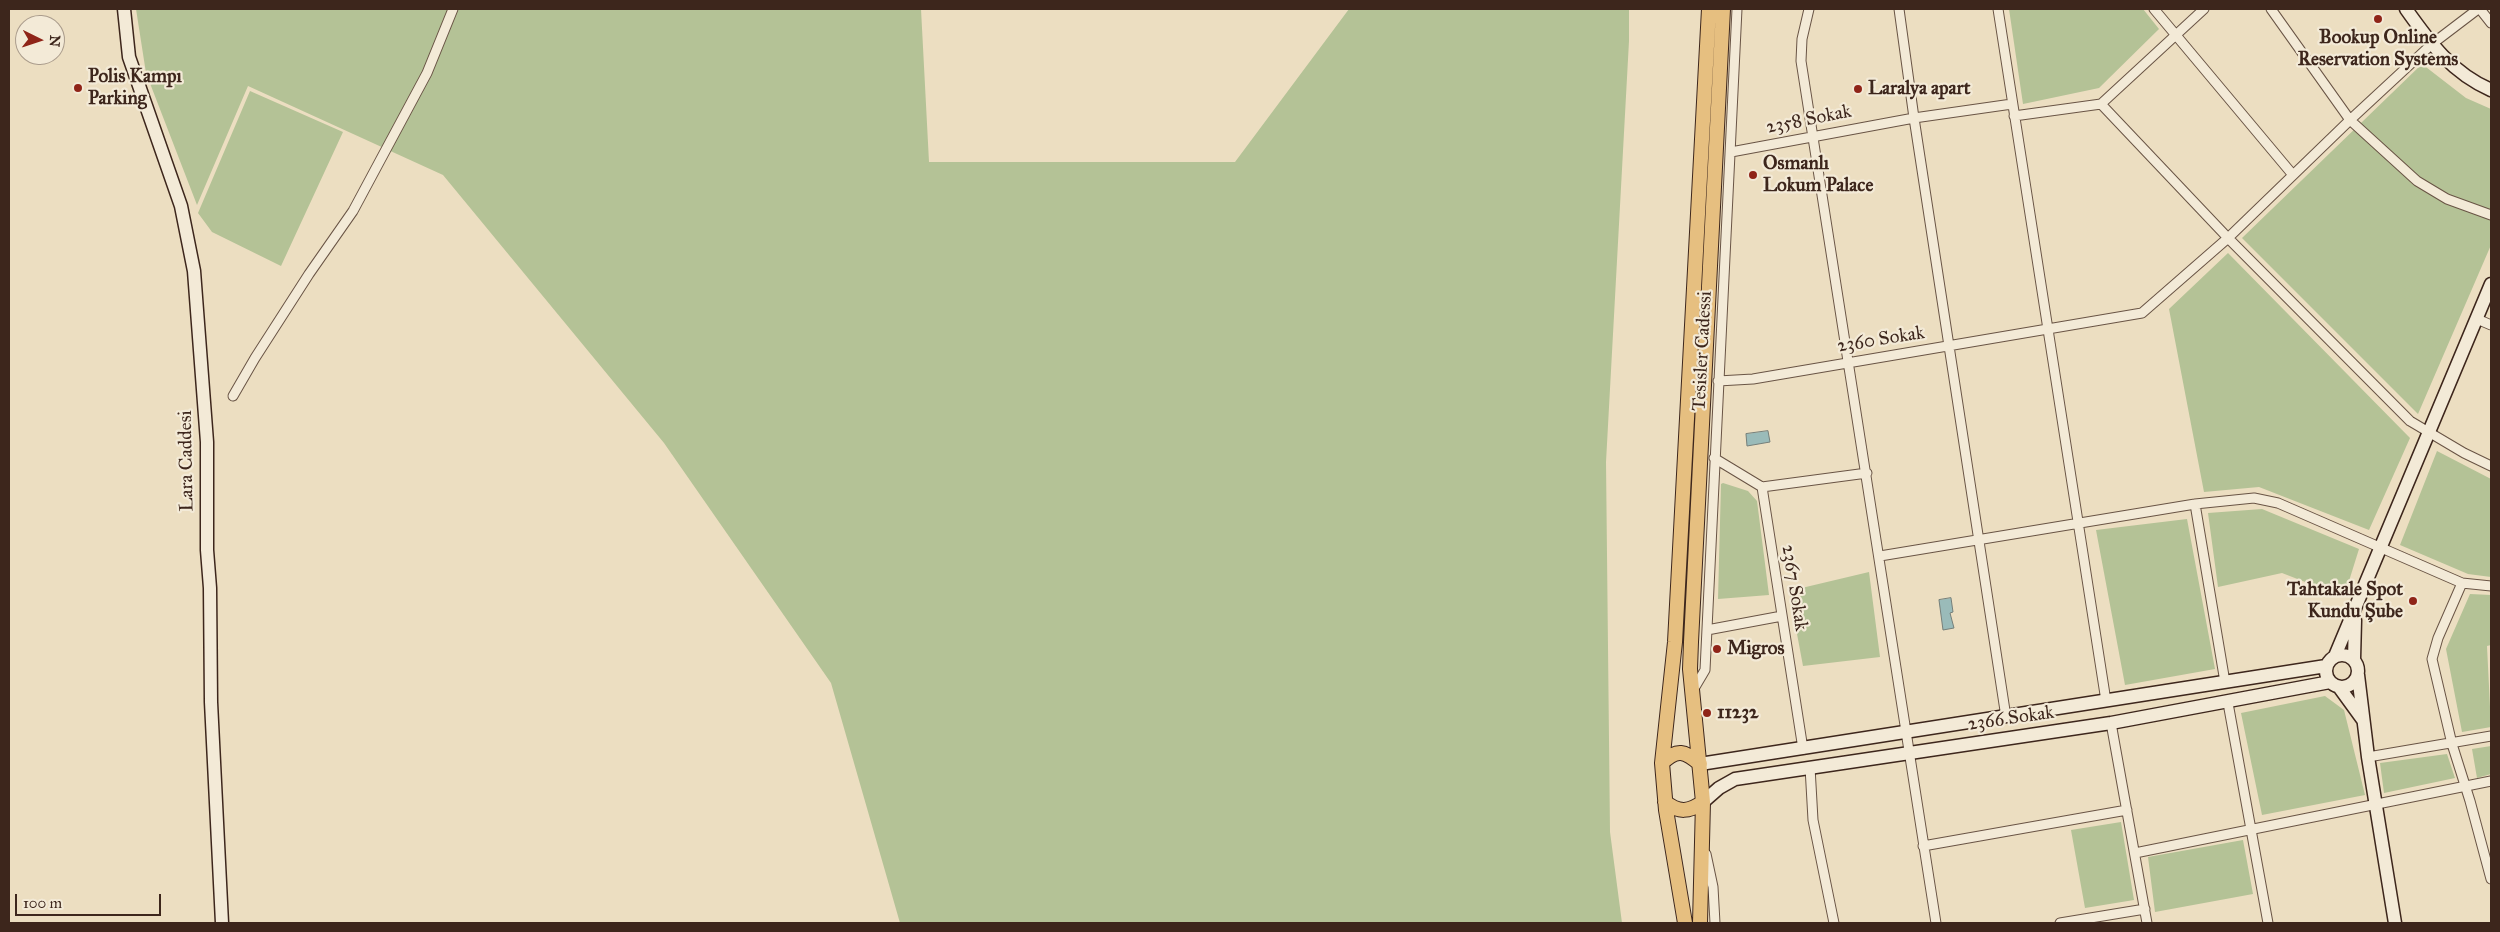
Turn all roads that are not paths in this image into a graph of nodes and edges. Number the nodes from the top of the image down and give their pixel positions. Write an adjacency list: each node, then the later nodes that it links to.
1 (124, 9): 84 (street, Lara Caddesi)
2 (453, 9): 35 (street)
3 (1709, 9): 69 (main road)
4 (1723, 9): 57 (main road)
5 (1737, 9): 24 (street, Tesisler Cadessi)
6 (1809, 9): 23 (street)
7 (1899, 9): 21 (street)
8 (1998, 9): 18 (street)
9 (2154, 9): 15 (street)
10 (2204, 9): 15 (street)
11 (2270, 9): 22 (street)
12 (2406, 9): 16 (street)
13 (2479, 9): 14 (street); 16 (street, 2360 Sokak)
14 (2491, 23)
15 (2174, 35): 19 (street); 25 (street)
16 (2432, 44): 17 (street); 22 (street, 2360 Sokak)
17 (2491, 90)
18 (2012, 104): 20 (street); 21 (street, 2358 Sokak)
19 (2101, 104): 20 (street); 27 (street)
20 (2014, 116): 31 (street)
21 (1914, 118): 23 (street, 2358 Sokak); 32 (street)
22 (2350, 120): 25 (street, 2360 Sokak); 26 (street)
23 (1814, 135): 24 (street, 2358 Sokak); 33 (street)
24 (1731, 152): 34 (street, Tesisler Cadessi)
25 (2293, 175): 27 (street, 2360 Sokak)
26 (2491, 216)
27 (2228, 238): 31 (street, 2360 Sokak); 36 (street)
28 (2491, 284): 29 (street)
29 (2477, 319): 30 (street); 36 (street)
30 (2491, 325)
31 (2049, 330): 32 (street, 2360 Sokak); 42 (street)
32 (1949, 345): 33 (street, 2360 Sokak); 43 (street)
33 (1849, 362): 34 (street, 2360 Sokak); 39 (street)
34 (1718, 381): 37 (street, Tesisler Cadessi)
35 (233, 396)
36 (2430, 432): 38 (street); 44 (street)
37 (1714, 458): 40 (street); 50 (street, Tesisler Cadessi)
38 (2491, 466)
39 (1866, 473): 40 (street); 45 (street)
40 (1762, 487): 49 (street, 2367 Sokak)
41 (2195, 504): 42 (street); 44 (street); 55 (street)
42 (2079, 522): 43 (street); 58 (street)
43 (1979, 539): 45 (street); 60 (street)
44 (2382, 548): 46 (street); 48 (street)
45 (1880, 556): 63 (street)
46 (2462, 583): 47 (street); 65 (street)
47 (2491, 586)
48 (2355, 612): 51 (street); 52 (street)
49 (1782, 616): 50 (street); 66 (street, 2367 Sokak)
50 (1706, 630): 57 (street, Tesisler Cadessi)
51 (2335, 656): 52 (street); 53 (street)
52 (2354, 659): 54 (street)
53 (2326, 666): 55 (street, 2366 Sokak); 56 (street)
54 (2358, 675): 56 (street); 61 (street)
55 (2225, 682): 58 (street, 2366 Sokak)
56 (2334, 685): 59 (street, 2366 Sokak); 61 (street)
57 (1692, 692): 70 (main road)
58 (2106, 701): 60 (street, 2366 Sokak)
59 (2228, 703): 62 (street, 2366 Sokak); 78 (street)
60 (2006, 717): 63 (street, 2366 Sokak)
61 (2364, 722): 68 (street)
62 (2111, 723): 67 (street, 2366 Sokak); 77 (street)
63 (1906, 733): 66 (street, 2366 Sokak); 67 (street)
64 (2491, 736): 65 (street)
65 (2452, 744): 68 (street); 73 (street)
66 (1803, 749): 70 (street, 2366 Sokak)
67 (1908, 752): 71 (street, 2366 Sokak); 80 (street)
68 (2368, 757): 76 (street)
69 (1662, 764): 70 (main road); 74 (main road)
70 (1700, 764): 75 (main road)
71 (1810, 767): 75 (street, 2366 Sokak); 88 (street)
72 (2491, 781): 73 (street)
73 (2465, 786): 76 (street); 82 (street)
74 (1665, 802): 75 (main road); 85 (main road)
75 (1703, 802): 79 (main road)
76 (2375, 804): 78 (street); 93 (street)
77 (2127, 810): 80 (street); 81 (street)
78 (2251, 829): 81 (street); 92 (street)
79 (1702, 835): 86 (main road); 87 (street)
80 (1923, 846): 89 (street)
81 (2135, 853): 83 (street)
82 (2491, 879)
83 (2145, 909): 90 (street); 91 (street)
84 (222, 923)
85 (1685, 923)
86 (1700, 923)
87 (1715, 923)
88 (1834, 923)
89 (1936, 923)
90 (2060, 923)
91 (2147, 923)
92 (2268, 923)
93 (2395, 923)

